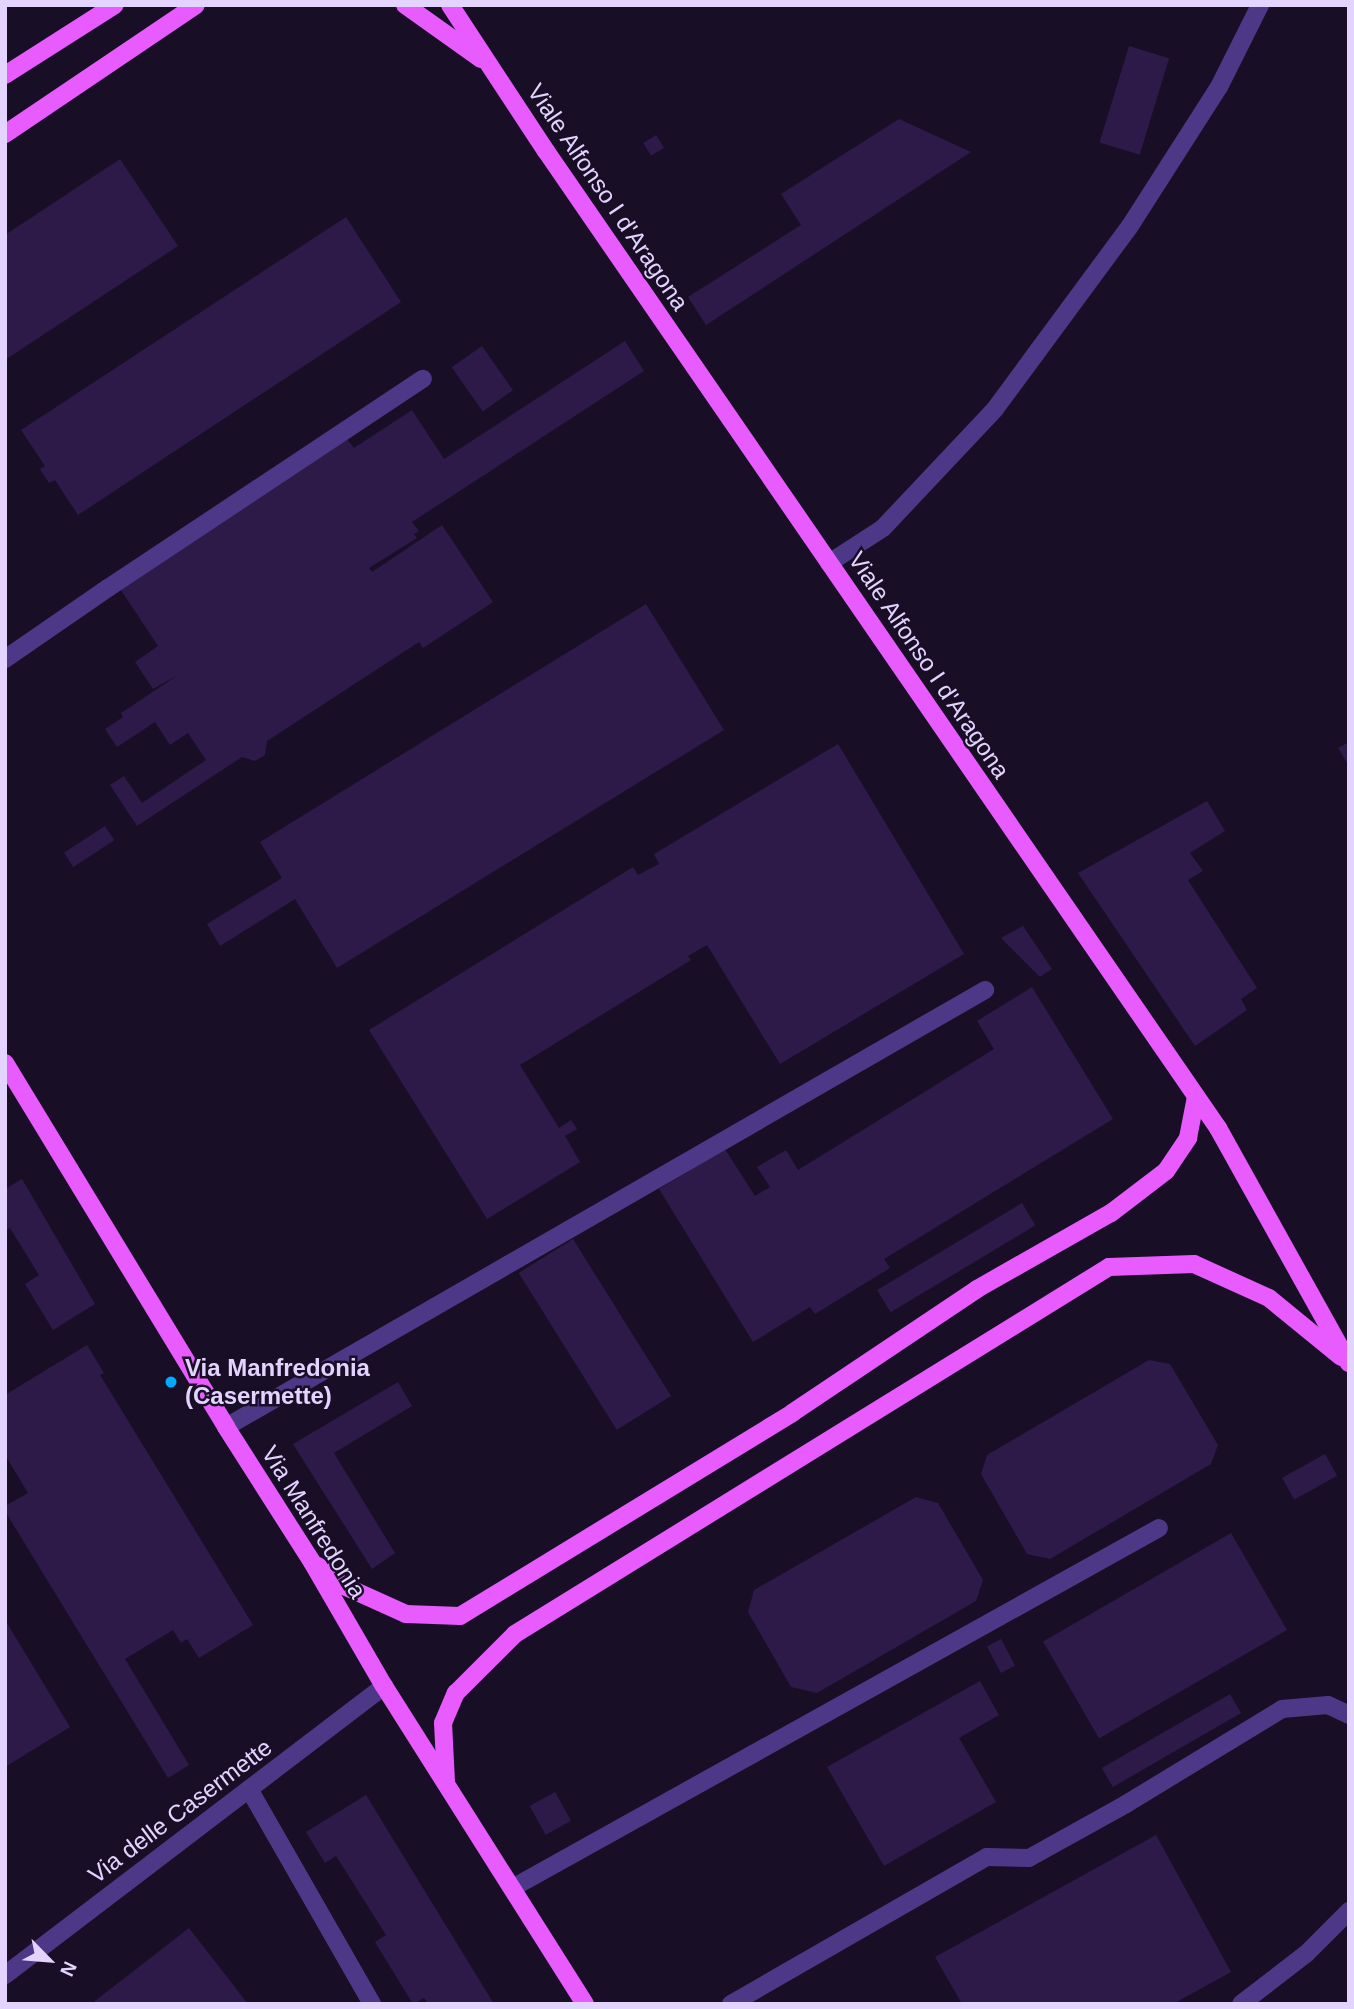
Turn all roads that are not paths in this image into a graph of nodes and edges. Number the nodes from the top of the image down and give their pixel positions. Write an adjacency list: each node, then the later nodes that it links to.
1 (115, 5): 7 (main road)
2 (196, 5): 8 (main road)
3 (405, 5): 6 (main road)
4 (450, 5): 6 (main road, Viale Alfonso I d'Aragona)
5 (1260, 5): 10 (street)
6 (489, 65): 10 (main road, Viale Alfonso I d'Aragona)
7 (5, 75)
8 (5, 134)
9 (422, 379): 11 (street)
10 (829, 563): 14 (main road, Viale Alfonso I d'Aragona)
11 (5, 659)
12 (985, 990): 16 (street)
13 (5, 1063): 16 (main road, Via Manfredonia)
14 (1196, 1097): 15 (main road, Viale Alfonso I d'Aragona); 18 (main road)
15 (1349, 1363): 21 (main road)
16 (226, 1427): 18 (main road, Via Manfredonia)
17 (1159, 1528): 23 (street)
18 (312, 1562): 19 (main road, Via Manfredonia)
19 (384, 1686): 21 (main road, Via Manfredonia); 22 (street, Via delle Casermette)
20 (1349, 1715): 28 (street)
21 (446, 1782): 23 (main road, Via Manfredonia)
22 (249, 1789): 25 (street, Via delle Casermette); 26 (street)
23 (514, 1887): 27 (main road, Via Manfredonia)
24 (1349, 1911): 29 (street)
25 (5, 1975)
26 (372, 2004)
27 (585, 2004)
28 (731, 2004)
29 (1241, 2004)

